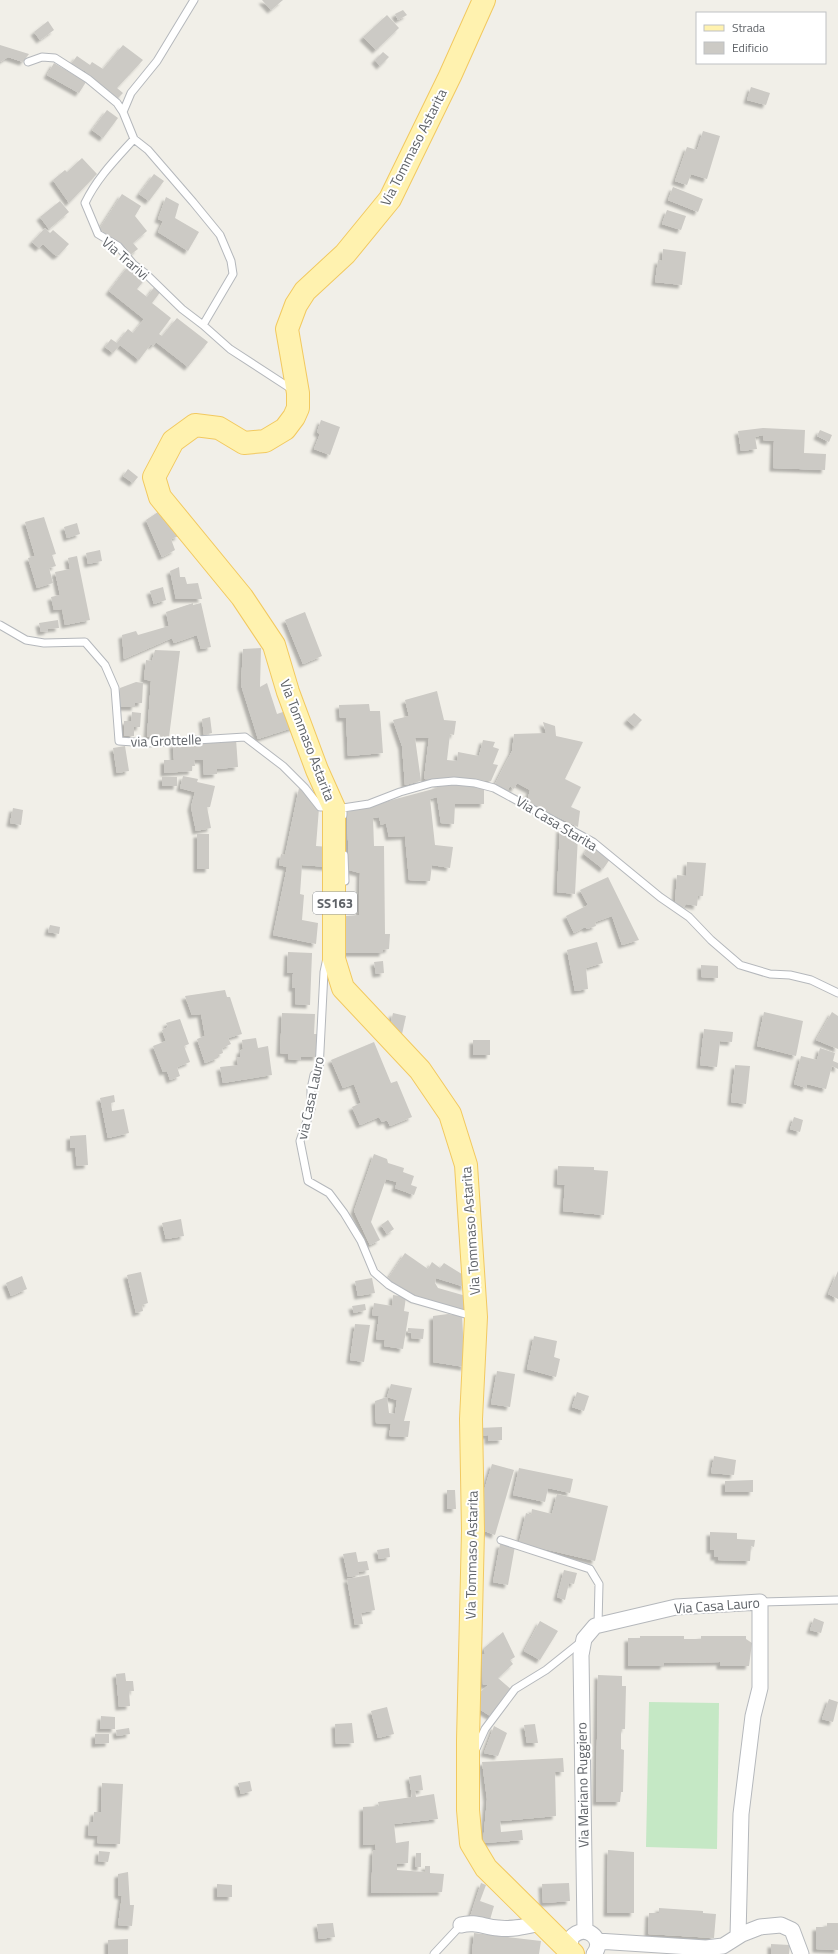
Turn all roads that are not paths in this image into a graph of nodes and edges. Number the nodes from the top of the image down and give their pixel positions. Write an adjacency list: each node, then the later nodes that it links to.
1 (194, 0): 4 (lane)
2 (484, 0): 7 (main road, Via Tommaso Astarita / SS163)
3 (28, 62): 4 (lane)
4 (123, 112): 5 (lane)
5 (134, 139): 6 (lane); 6 (lane, Via Trarivi)
6 (203, 325): 7 (lane, Via Trarivi)
7 (298, 393): 9 (main road, Via Tommaso Astarita / SS163)
8 (0, 625): 9 (lane, via Grottelle)
9 (338, 814): 11 (main road, Via Tommaso Astarita / SS163); 13 (lane, Via Casa Starita)
10 (344, 850): 11 (lane)
11 (335, 883): 12 (main road, Via Tommaso Astarita / SS163)
12 (334, 930): 14 (main road, Via Tommaso Astarita / SS163); 14 (lane, via Casa Lauro)
13 (838, 993)
14 (476, 1317): 20 (main road, Via Tommaso Astarita / SS163)
15 (501, 1540): 18 (lane)
16 (838, 1600): 17 (lane, Via Casa Lauro)
17 (760, 1602): 18 (street, Via Casa Lauro); 24 (street)
18 (598, 1625): 19 (street)
19 (584, 1639): 20 (lane); 23 (street, Via Mariano Ruggiero)
20 (469, 1819): 21 (main road, Via Tommaso Astarita / SS163)
21 (541, 1923): 22 (street); 27 (main road, Via Tommaso Astarita / SS163)
22 (461, 1925): 26 (lane)
23 (585, 1931): 25 (street); 27 (street, Via Tommaso Astarita)
24 (738, 1936): 25 (street); 28 (street)
25 (595, 1947)
26 (434, 1954)
27 (573, 1954)
28 (801, 1954)

